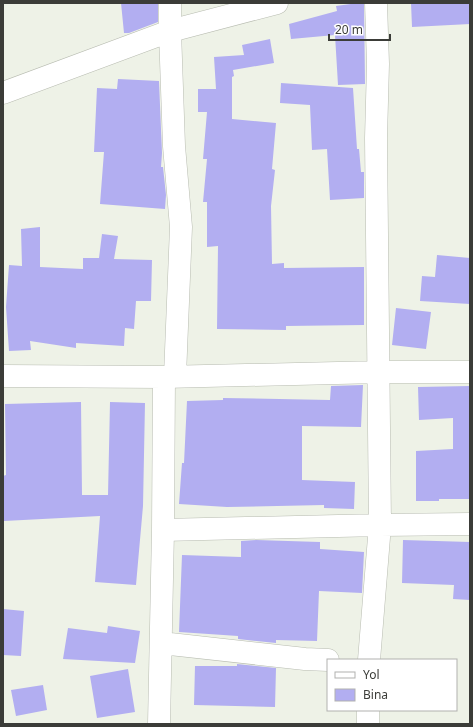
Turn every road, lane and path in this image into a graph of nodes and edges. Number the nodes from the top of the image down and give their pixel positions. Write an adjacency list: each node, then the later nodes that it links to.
1 (170, 3): 4 (street)
2 (277, 3): 4 (street)
3 (376, 3): 6 (street)
4 (170, 31): 5 (street); 9 (street)
5 (3, 93)
6 (379, 372): 7 (street); 9 (street); 11 (street)
7 (470, 372)
8 (3, 376): 9 (street)
9 (170, 376): 12 (street)
10 (470, 524): 11 (street)
11 (380, 525): 12 (street); 14 (street)
12 (163, 530): 13 (street)
13 (161, 643): 15 (street); 17 (street)
14 (369, 659)
15 (327, 660)
16 (368, 711): 18 (street)
17 (159, 724)
18 (368, 724)

